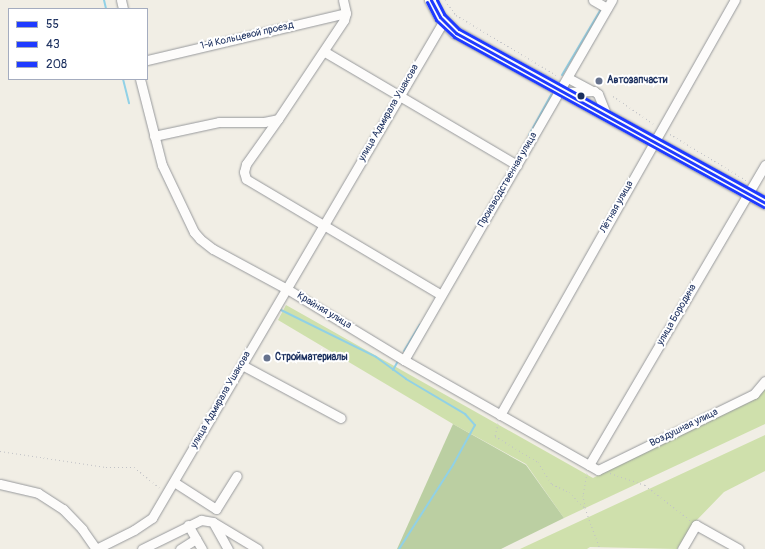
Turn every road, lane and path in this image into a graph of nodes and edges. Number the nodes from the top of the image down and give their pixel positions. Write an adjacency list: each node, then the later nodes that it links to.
1 (343, 0): 7 (street)
2 (430, 0): 8 (main road)
3 (445, 0): 12 (path)
4 (593, 0): 6 (street)
5 (735, 0): 18 (street, Лётная улица)
6 (609, 4): 12 (street, Производственная улица)
7 (346, 13): 9 (street); 10 (street, 1-й Кольцевой проезд)
8 (443, 22): 12 (main road); 14 (street, улица Адмирала Ушакова)
9 (325, 52): 14 (street); 17 (street)
10 (148, 60)
11 (140, 80): 19 (street, Крайняя улица)
12 (566, 85): 13 (street); 13 (street); 16 (main road); 21 (street, Производственная улица)
13 (594, 91): 16 (street)
14 (399, 96): 21 (street); 25 (street, улица Адмирала Ушакова)
15 (613, 96): 18 (path)
16 (606, 114): 20 (main road)
17 (278, 119): 19 (street); 25 (street)
18 (661, 129): 20 (street, Лётная улица); 23 (path)
19 (154, 136): 26 (street, Крайняя улица)
20 (654, 140): 23 (main road); 31 (street, Лётная улица)
21 (517, 165): 27 (street, Производственная улица)
22 (765, 165): 23 (street, улица Бородина)
23 (751, 189): 24 (main road); 34 (street, улица Бородина)
24 (765, 203)
25 (324, 226): 26 (street, улица Адмирала Ушакова); 27 (street)
26 (287, 289): 28 (street, Крайняя улица); 29 (street, улица Адмирала Ушакова)
27 (441, 295): 28 (street, Производственная улица)
28 (404, 360): 31 (street, Крайняя улица)
29 (242, 365): 32 (street); 36 (street, улица Адмирала Ушакова)
30 (765, 381): 34 (street, Воздушная улица)
31 (500, 415): 34 (street, Крайняя улица); 39 (path)
32 (341, 418)
33 (0, 451): 38 (path)
34 (594, 467): 39 (path); 42 (path)
35 (237, 476): 36 (street)
36 (174, 482): 38 (street, улица Адмирала Ушакова)
37 (0, 484): 44 (street)
38 (167, 492): 44 (street, улица Адмирала Ушакова)
39 (584, 508): 50 (path)
40 (213, 522): 41 (street); 48 (street); 49 (street)
41 (188, 525): 43 (street); 45 (street)
42 (696, 525): 51 (street); 52 (street)
43 (196, 540): 46 (street); 47 (street)
44 (96, 549)
45 (142, 549)
46 (180, 549)
47 (202, 549)
48 (228, 549)
49 (258, 549)
50 (600, 549)
51 (682, 549)
52 (739, 549)

